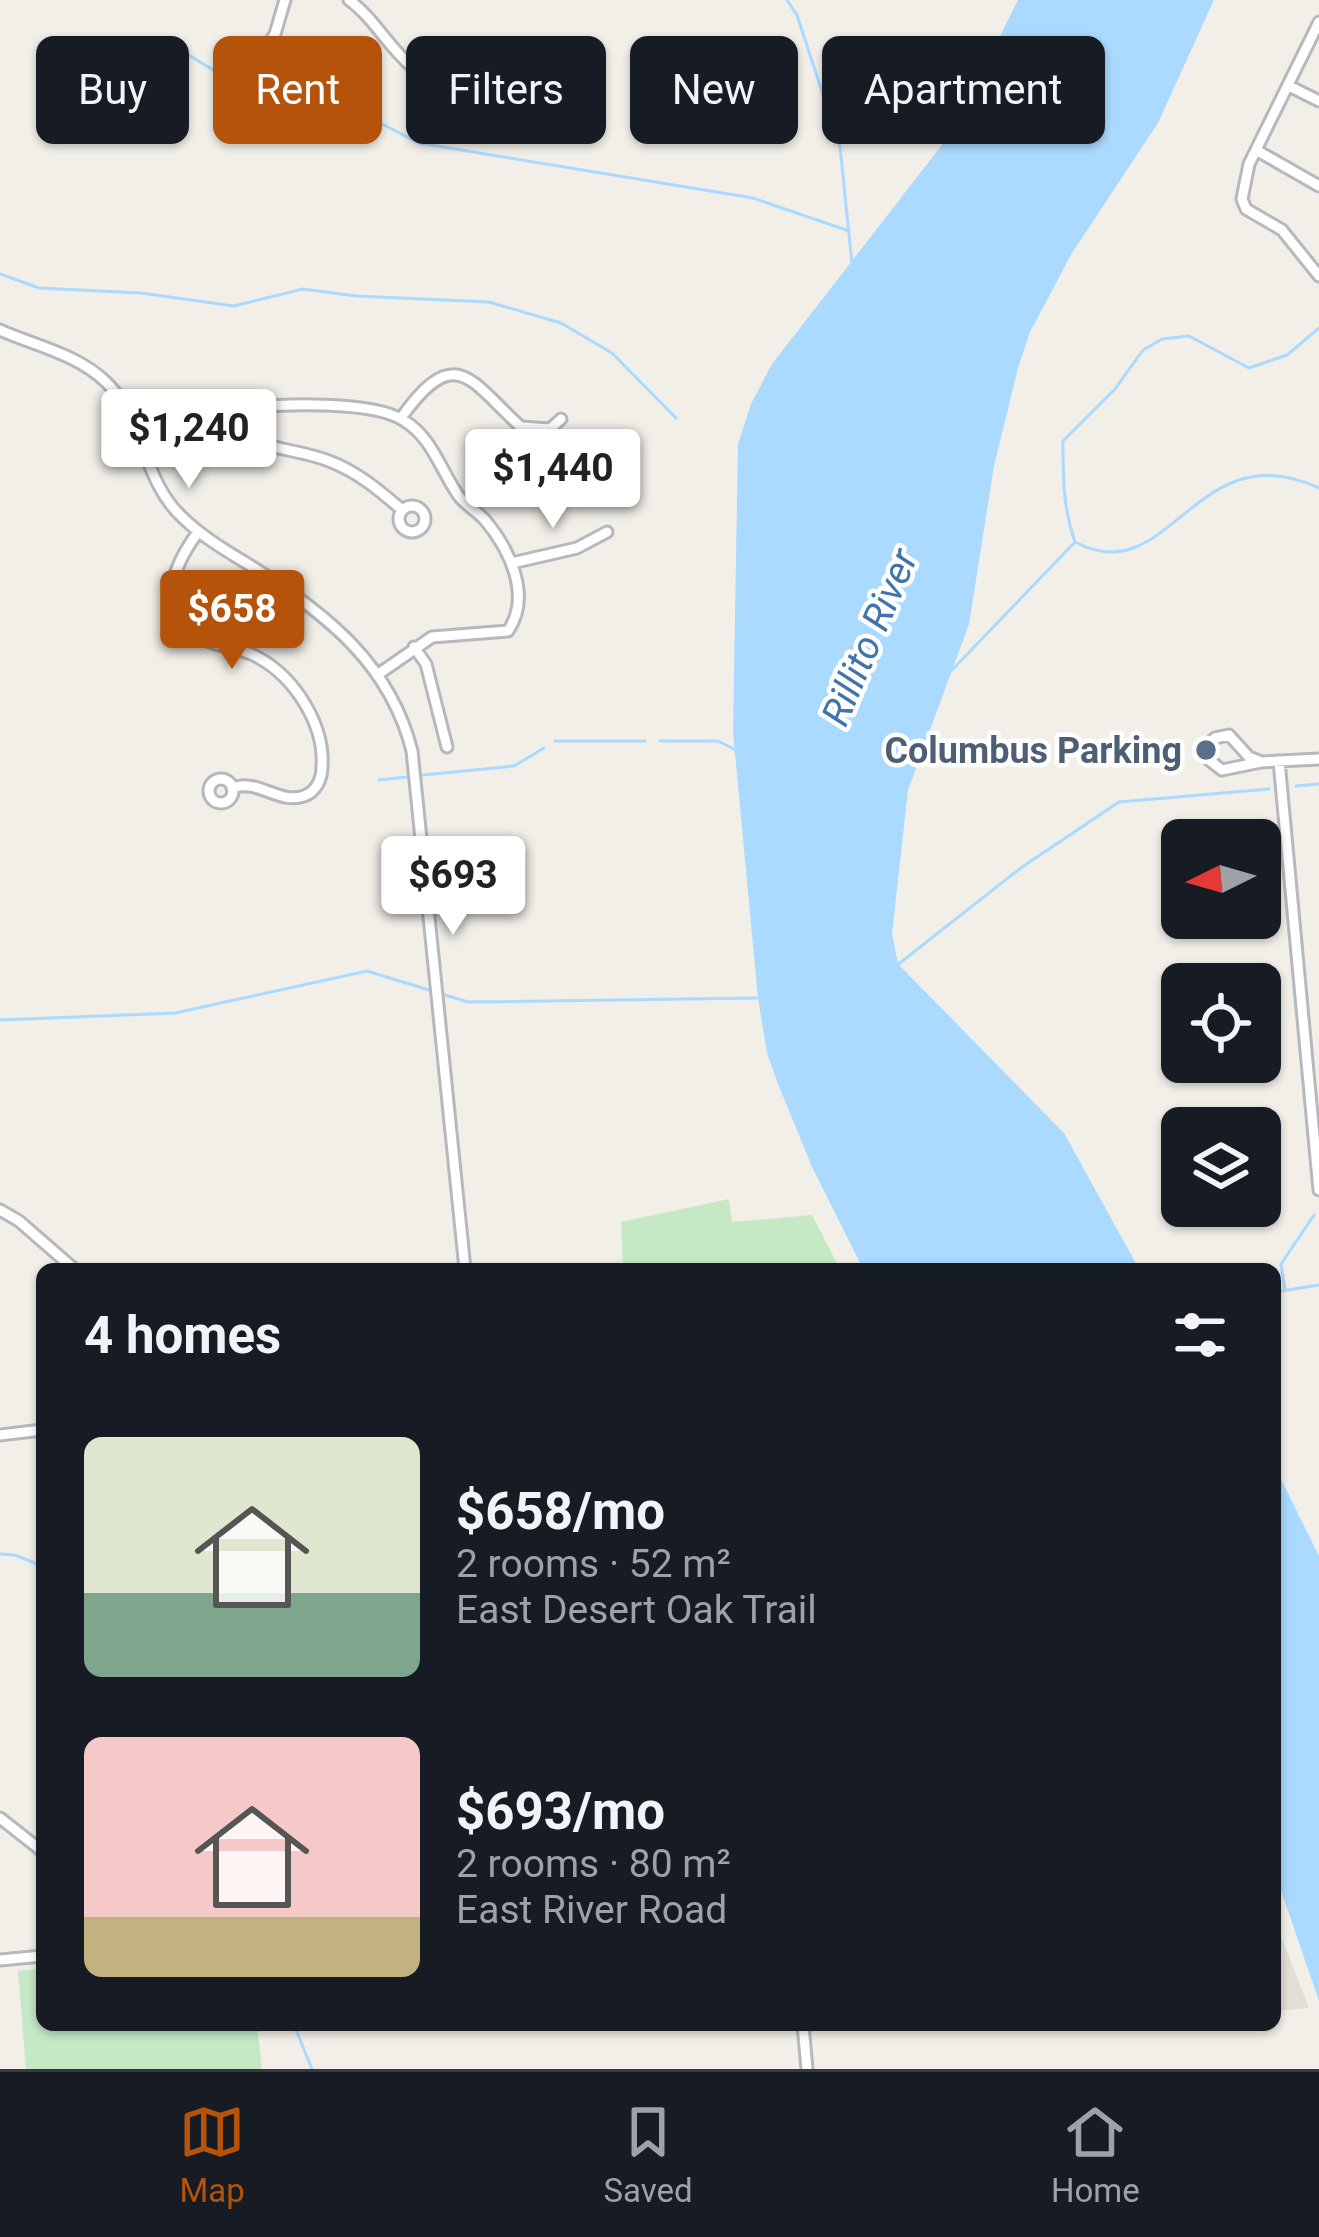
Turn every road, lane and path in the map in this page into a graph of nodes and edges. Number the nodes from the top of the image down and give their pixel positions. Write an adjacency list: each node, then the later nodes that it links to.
1 (285, 0): 4 (street)
2 (350, 0): 5 (street)
3 (1319, 22): 6 (street)
4 (273, 36)
5 (406, 62)
6 (1289, 86): 7 (street); 8 (street)
7 (1319, 101)
8 (1256, 150): 9 (street); 10 (street)
9 (1319, 186)
10 (1319, 276)
11 (0, 330): 17 (street)
12 (206, 406): 13 (street)
13 (245, 409): 14 (street); 16 (street)
14 (401, 418): 15 (street); 19 (street)
15 (561, 419)
16 (403, 510)
17 (198, 532): 21 (street); 26 (street)
18 (607, 532): 19 (street)
19 (512, 563): 20 (street)
20 (415, 647): 21 (street); 22 (street)
21 (380, 673): 31 (street)
22 (447, 747)
23 (1319, 759): 24 (street)
24 (1280, 761): 25 (street); 27 (street)
25 (1261, 762): 25 (street)
26 (232, 788)
27 (1314, 1087): 28 (street)
28 (1319, 1190)
29 (0, 1210): 30 (street)
30 (67, 1263)
31 (464, 1263)
32 (36, 1431): 33 (street)
33 (0, 1435)
34 (0, 1818): 35 (street)
35 (36, 1846)
36 (36, 1957): 37 (street)
37 (0, 1960)
38 (804, 2031): 39 (street)
39 (807, 2069)

